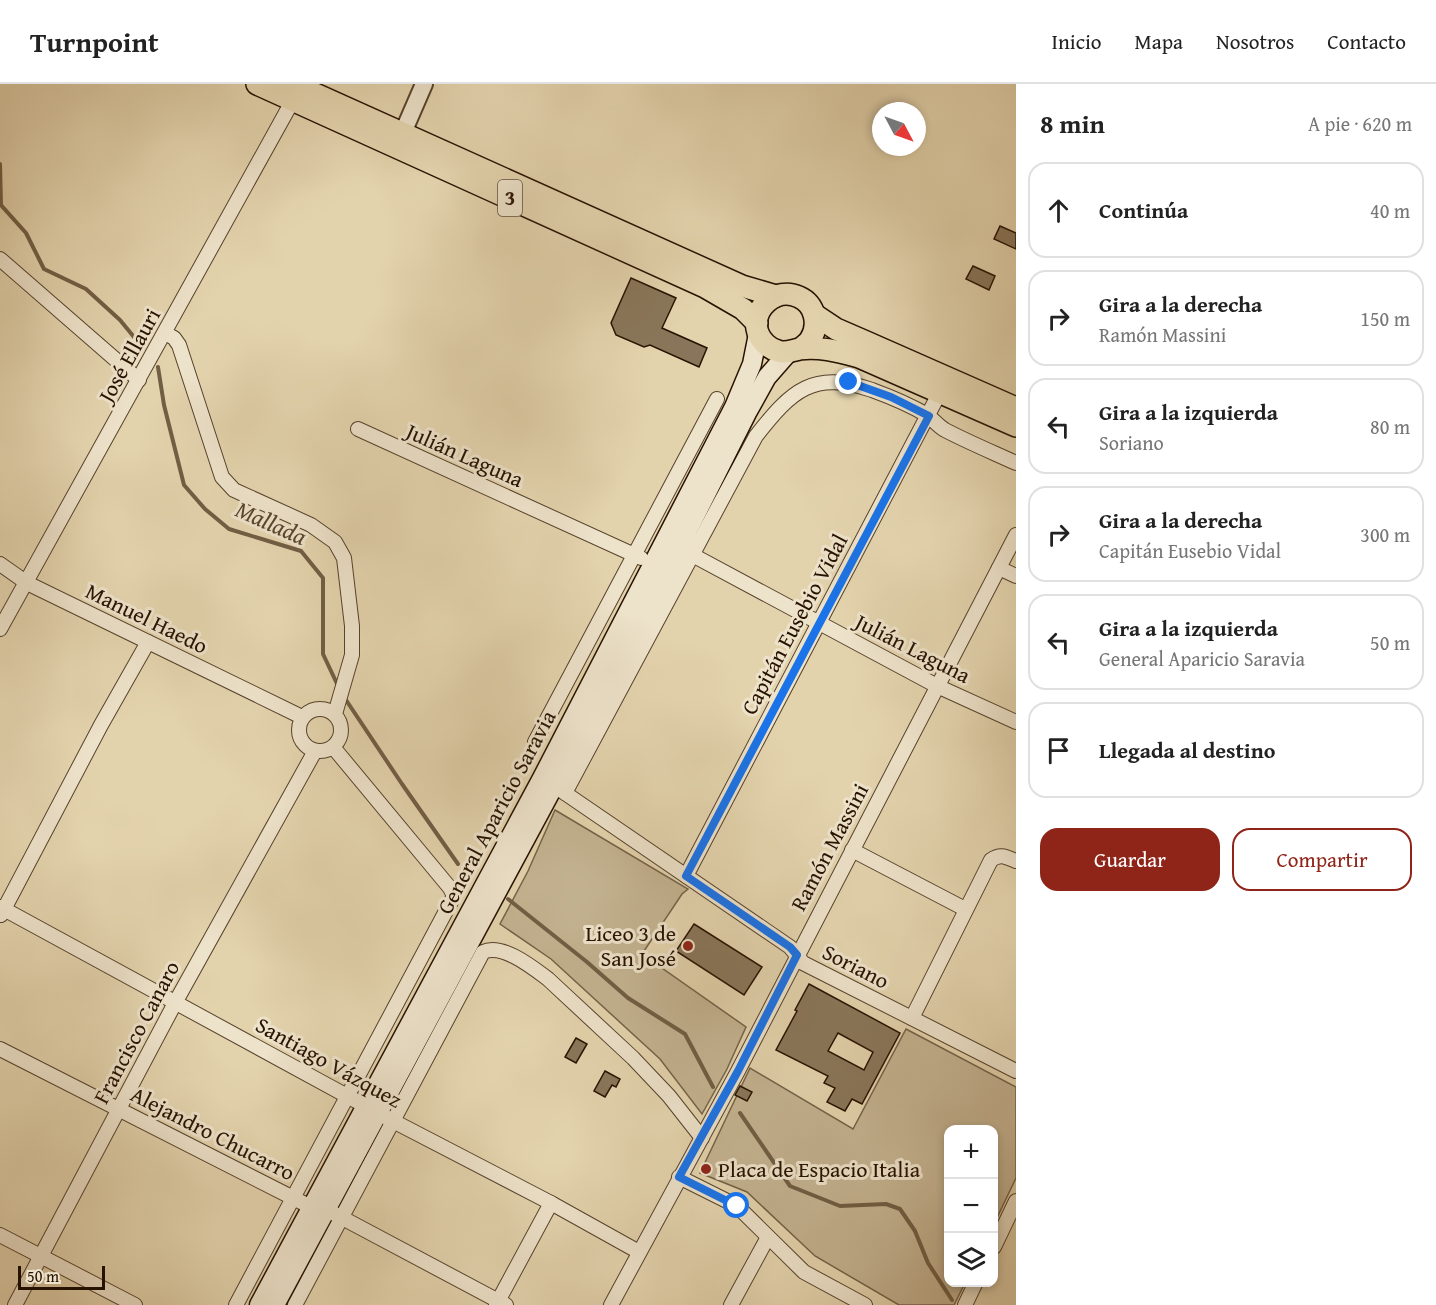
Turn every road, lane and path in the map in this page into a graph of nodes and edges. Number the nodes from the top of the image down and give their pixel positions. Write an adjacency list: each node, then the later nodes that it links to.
1 (257, 84): 3 (highway, 3)
2 (424, 84): 4 (street)
3 (293, 92): 4 (highway, 3); 9 (street, José Ellauri)
4 (400, 140): 6 (highway, 3); 8 (highway, 3)
5 (0, 259): 11 (street)
6 (776, 296): 7 (highway, 3); 8 (highway)
7 (815, 315): 10 (highway); 14 (highway, 3)
8 (758, 328): 10 (highway, 3); 20 (main road, General Aparicio Saravia)
9 (165, 333): 11 (street, José Ellauri); 32 (street)
10 (794, 351): 12 (highway, 3); 20 (main road, General Aparicio Saravia)
11 (139, 380): 26 (street, José Ellauri)
12 (940, 392): 15 (street, Capitán Eusebio Vidal); 16 (highway, 3)
13 (717, 399): 21 (street, General Aparicio Saravia)
14 (1016, 408)
15 (929, 416): 18 (street, General Aparicio Saravia); 20 (street, General Aparicio Saravia); 27 (street, Capitán Eusebio Vidal)
16 (1016, 426)
17 (358, 429): 21 (street, Julián Laguna)
18 (1016, 463)
19 (1016, 535): 24 (street, Ramón Massini)
20 (679, 549): 22 (main road, General Aparicio Saravia); 27 (street, Julián Laguna); 40 (main road, General Aparicio Saravia)
21 (635, 555): 22 (street, Julián Laguna); 36 (street, General Aparicio Saravia)
22 (654, 563): 40 (main road, General Aparicio Saravia)
23 (0, 564): 26 (street, Manuel Haedo)
24 (999, 568): 25 (street); 30 (street, Ramón Massini)
25 (1016, 576)
26 (27, 583): 28 (street, José Ellauri); 29 (street, Manuel Haedo)
27 (818, 622): 30 (street, Julián Laguna); 43 (street, Capitán Eusebio Vidal)
28 (0, 629)
29 (148, 642): 31 (street, Manuel Haedo); 45 (street)
30 (937, 686): 34 (street, Julián Laguna); 41 (street, Ramón Massini)
31 (279, 705): 33 (street, Manuel Haedo); 35 (street)
32 (333, 709): 33 (street); 37 (street)
33 (302, 717): 35 (street)
34 (1016, 722)
35 (298, 735): 38 (street); 39 (street)
36 (534, 742)
37 (333, 747): 38 (street); 51 (street, General Aparicio Saravia)
38 (315, 751): 39 (street, Francisco Canaro)
39 (300, 782): 47 (street, Francisco Canaro)
40 (554, 786): 43 (street, Soriano); 53 (main road, General Aparicio Saravia)
41 (852, 850): 44 (street); 46 (street, Ramón Massini)
42 (1010, 858): 44 (street)
43 (686, 876): 46 (street, Soriano)
44 (965, 909): 48 (street)
45 (1, 911): 47 (street, Santiago Vázquez)
46 (797, 955): 48 (street, Soriano); 54 (street, Ramón Massini)
47 (175, 1003): 51 (street, Santiago Vázquez); 52 (street, Francisco Canaro)
48 (912, 1018): 50 (street, Soriano)
49 (0, 1049): 52 (street, Alejandro Chucarro)
50 (1016, 1071)
51 (348, 1096): 53 (street, Santiago Vázquez); 56 (street, General Aparicio Saravia)
52 (119, 1109): 56 (street, Alejandro Chucarro); 64 (street, Francisco Canaro)
53 (379, 1113): 54 (street, General Aparicio Saravia); 58 (street, Santiago Vázquez); 59 (main road, General Aparicio Saravia); 59 (street, General Aparicio Saravia)
54 (702, 1138): 55 (street, Ramón Massini)
55 (679, 1177): 61 (street); 63 (street, Ramón Massini)
56 (294, 1198): 59 (street, Alejandro Chucarro); 69 (street, General Aparicio Saravia)
57 (1016, 1200): 62 (street)
58 (551, 1203): 63 (street, Santiago Vázquez); 66 (street)
59 (326, 1211): 66 (street, Alejandro Chucarro); 70 (main road, General Aparicio Saravia); 71 (main road, General Aparicio Saravia); 72 (street, General Aparicio Saravia)
60 (0, 1235): 64 (street)
61 (768, 1237): 74 (street); 75 (street)
62 (998, 1237)
63 (639, 1251): 73 (street, Ramón Massini)
64 (42, 1257): 67 (street, Francisco Canaro); 68 (street)
65 (974, 1287): 76 (street)
66 (500, 1304)
67 (15, 1305)
68 (135, 1305)
69 (236, 1305)
70 (259, 1305)
71 (276, 1305)
72 (295, 1305)
73 (611, 1305)
74 (732, 1305)
75 (865, 1305)
76 (965, 1305)

